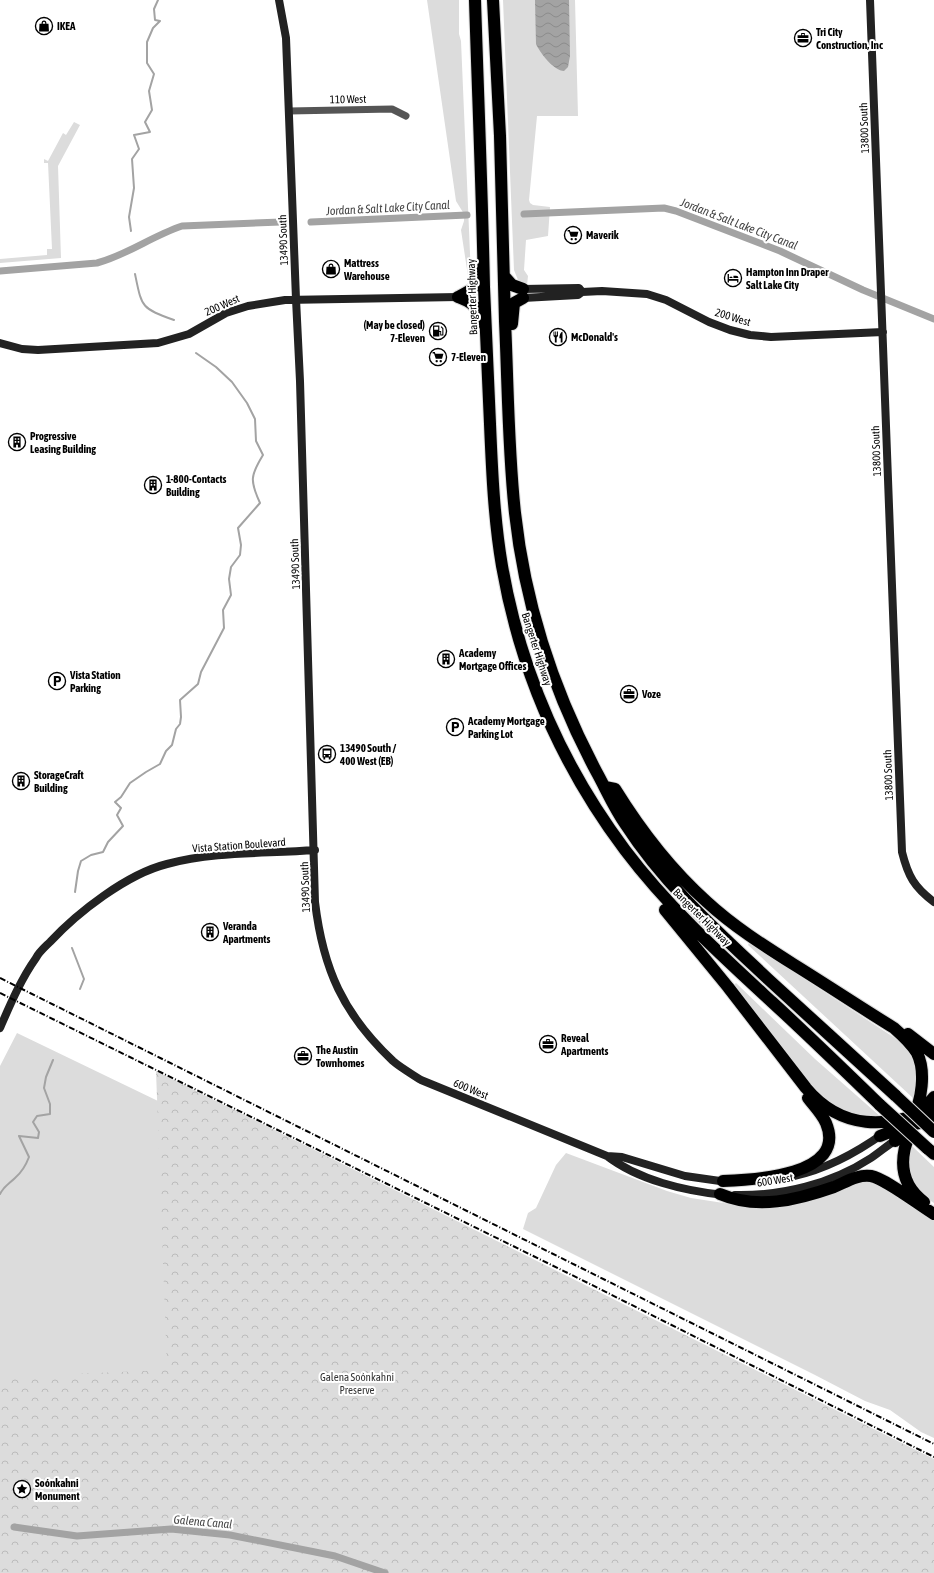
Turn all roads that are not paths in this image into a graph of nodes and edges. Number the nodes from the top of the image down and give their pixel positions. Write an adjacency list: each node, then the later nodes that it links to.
1 (279, 0): 6 (main road, 13490 South)
2 (475, 0): 9 (highway, Bangerter Highway)
3 (493, 0): 8 (highway, Bangerter Highway)
4 (498, 0): 8 (highway)
5 (870, 0): 14 (main road, 13800 South)
6 (289, 111): 7 (street, 110 West); 13 (main road, 13490 South)
7 (406, 116)
8 (500, 137): 10 (highway, Bangerter Highway)
9 (484, 262): 12 (highway); 15 (highway, Bangerter Highway)
10 (504, 276): 11 (highway); 17 (highway, Bangerter Highway)
11 (523, 293): 14 (main road, 200 West); 17 (highway)
12 (458, 297): 13 (main road, 200 West); 15 (highway)
13 (296, 299): 16 (main road, 200 West); 20 (main road, 13490 South)
14 (883, 332): 21 (main road, 13800 South)
15 (486, 335): 18 (highway, Bangerter Highway)
16 (0, 343)
17 (507, 369): 19 (highway, Bangerter Highway)
18 (566, 756): 25 (highway); 34 (highway, Bangerter Highway, bridge)
19 (605, 787): 23 (highway); 31 (highway, Bangerter Highway, bridge)
20 (315, 850): 22 (main road, Vista Station Boulevard); 26 (main road, 13490 South)
21 (934, 902)
22 (0, 1028)
23 (894, 1028): 24 (highway); 30 (highway)
24 (934, 1054)
25 (783, 1058): 30 (highway); 36 (highway)
26 (397, 1064): 35 (main road, 600 West)
27 (934, 1096): 30 (highway)
28 (934, 1110): 30 (highway)
29 (934, 1114): 30 (main road)
30 (915, 1121): 32 (highway); 33 (highway); 38 (highway)
31 (934, 1132)
32 (880, 1136): 36 (main road, 600 West)
33 (895, 1141): 37 (main road, 600 West)
34 (931, 1151)
35 (607, 1156): 36 (main road, 600 West); 37 (main road, 600 West)
36 (723, 1181)
37 (720, 1194): 39 (highway)
38 (934, 1209)
39 (934, 1214)

